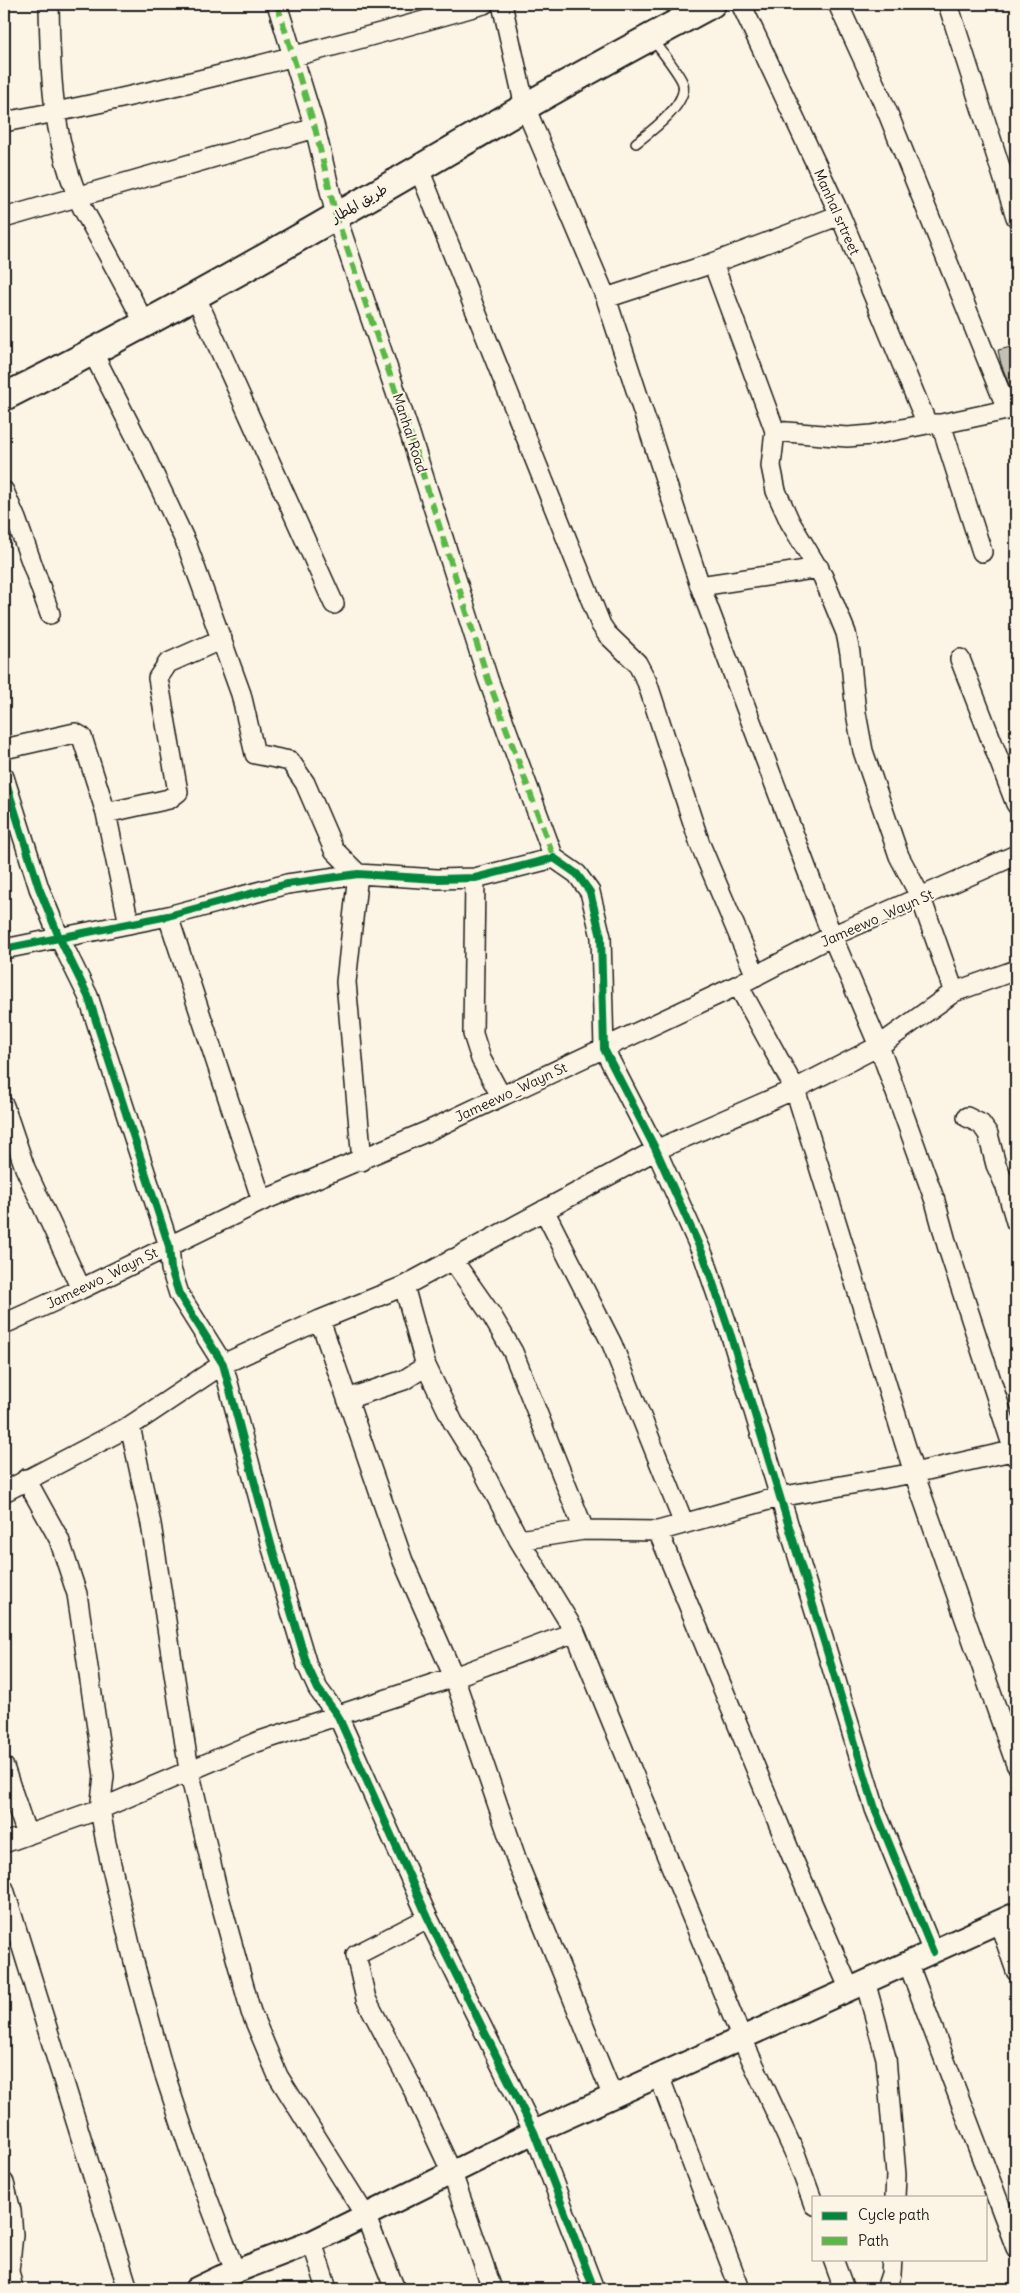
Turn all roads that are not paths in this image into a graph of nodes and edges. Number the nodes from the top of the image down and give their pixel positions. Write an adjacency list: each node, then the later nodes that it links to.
1 (49, 4): 12 (street)
2 (277, 4): 10 (street, Manhal Road)
3 (484, 4): 10 (street)
4 (502, 4): 11 (street)
5 (712, 4): 9 (main road, طريق المطار)
6 (741, 4): 18 (street, Manhal srtreet)
7 (838, 4): 28 (street)
8 (948, 4): 20 (street)
9 (651, 37): 11 (main road, طريق المطار); 15 (lane)
10 (293, 58): 12 (street); 14 (street, Manhal Road)
11 (525, 107): 16 (main road, طريق المطار); 24 (street)
12 (55, 112): 13 (street); 17 (street)
13 (4, 122)
14 (315, 128): 17 (street); 19 (street, Manhal Road)
15 (636, 143)
16 (419, 169): 19 (main road, طريق المطار); 54 (street)
17 (77, 197): 21 (street); 25 (street)
18 (840, 215): 22 (street); 29 (street, Manhal srtreet)
19 (336, 216): 23 (main road, طريق المطار); 44 (street, Manhal Road)
20 (1016, 217)
21 (4, 218)
22 (713, 263): 24 (street); 30 (street)
23 (195, 295): 25 (main road, طريق المطار); 35 (street)
24 (606, 298): 34 (street)
25 (145, 324): 26 (main road, طريق المطار)
26 (93, 353): 27 (main road, طريق المطار); 37 (street)
27 (4, 397)
28 (1012, 408): 29 (street)
29 (934, 424): 30 (street); 32 (street, Manhal srtreet)
30 (775, 431): 33 (street)
31 (4, 491): 36 (street)
32 (982, 552)
33 (818, 568): 34 (street); 47 (street)
34 (700, 586): 50 (street)
35 (334, 604)
36 (50, 614)
37 (222, 640): 42 (street); 45 (street)
38 (960, 659): 41 (street)
39 (4, 749): 42 (street)
40 (4, 777): 51 (street)
41 (1016, 804)
42 (106, 813): 49 (street)
43 (1016, 855): 47 (street, Jameewo_Wayn St)
44 (554, 858): 46 (street); 58 (street)
45 (358, 874): 46 (street); 48 (street); 64 (street)
46 (475, 878): 60 (street)
47 (921, 898): 50 (street, Jameewo_Wayn St); 56 (street)
48 (168, 916): 49 (street); 65 (street)
49 (129, 924): 51 (street)
50 (832, 936): 54 (street, Jameewo_Wayn St); 57 (street)
51 (59, 937): 52 (street); 68 (street)
52 (4, 949)
53 (1016, 970): 56 (street)
54 (756, 976): 55 (street, Jameewo_Wayn St)
55 (738, 985): 58 (street, Jameewo_Wayn St); 59 (street)
56 (954, 992): 57 (street)
57 (879, 1046): 59 (street); 78 (street)
58 (604, 1049): 60 (street, Jameewo_Wayn St); 63 (street)
59 (795, 1089): 63 (street); 79 (street)
60 (501, 1096): 64 (street, Jameewo_Wayn St)
61 (4, 1106): 71 (street)
62 (967, 1117): 67 (street)
63 (656, 1150): 66 (street); 82 (street)
64 (362, 1161): 65 (street, Jameewo_Wayn St)
65 (262, 1201): 68 (street, Jameewo_Wayn St)
66 (544, 1210): 69 (street); 83 (street)
67 (1016, 1222)
68 (169, 1246): 71 (street, Jameewo_Wayn St); 74 (street)
69 (452, 1259): 70 (street); 84 (street)
70 (404, 1286): 72 (street); 75 (street)
71 (81, 1289): 73 (street, Jameewo_Wayn St)
72 (320, 1320): 74 (street); 76 (street)
73 (5, 1321)
74 (223, 1364): 77 (street); 89 (street)
75 (426, 1366): 76 (street); 86 (street)
76 (347, 1399): 88 (street)
77 (130, 1426): 80 (street); 92 (street)
78 (1016, 1453): 79 (street)
79 (914, 1473): 82 (street); 90 (street)
80 (26, 1479): 81 (street); 93 (street)
81 (4, 1492)
82 (779, 1497): 83 (street); 99 (street)
83 (684, 1524): 85 (street)
84 (584, 1530): 85 (street); 86 (street)
85 (658, 1531): 102 (street)
86 (519, 1540): 87 (street)
87 (575, 1632): 88 (street); 103 (street)
88 (454, 1677): 89 (street); 105 (street)
89 (338, 1716): 92 (street); 97 (street)
90 (1016, 1764)
91 (4, 1767): 94 (street)
92 (189, 1770): 93 (street); 111 (street)
93 (100, 1810): 94 (street); 116 (street)
94 (27, 1835): 95 (street)
95 (4, 1844)
96 (4, 1889): 118 (street)
97 (428, 1918): 106 (street); 107 (street)
98 (1008, 1918): 99 (street); 101 (street)
99 (933, 1952): 100 (street)
100 (908, 1963): 102 (street); 113 (street)
101 (1016, 1971)
102 (858, 1986): 103 (street); 109 (street)
103 (742, 2039): 104 (street); 110 (street)
104 (659, 2076): 105 (street); 124 (street)
105 (613, 2096): 106 (street)
106 (534, 2132): 107 (street); 123 (street)
107 (452, 2173): 111 (street); 122 (street)
108 (4, 2183): 117 (street)
109 (895, 2196)
110 (812, 2200)
111 (365, 2215): 112 (street); 121 (street)
112 (312, 2242): 116 (street); 120 (street)
113 (1016, 2248)
114 (833, 2260): 125 (street)
115 (892, 2260): 126 (street)
116 (227, 2279): 119 (street)
117 (13, 2289)
118 (128, 2289)
119 (196, 2289)
120 (327, 2289)
121 (395, 2289)
122 (492, 2289)
123 (594, 2289)
124 (740, 2289)
125 (844, 2289)
126 (886, 2289)

